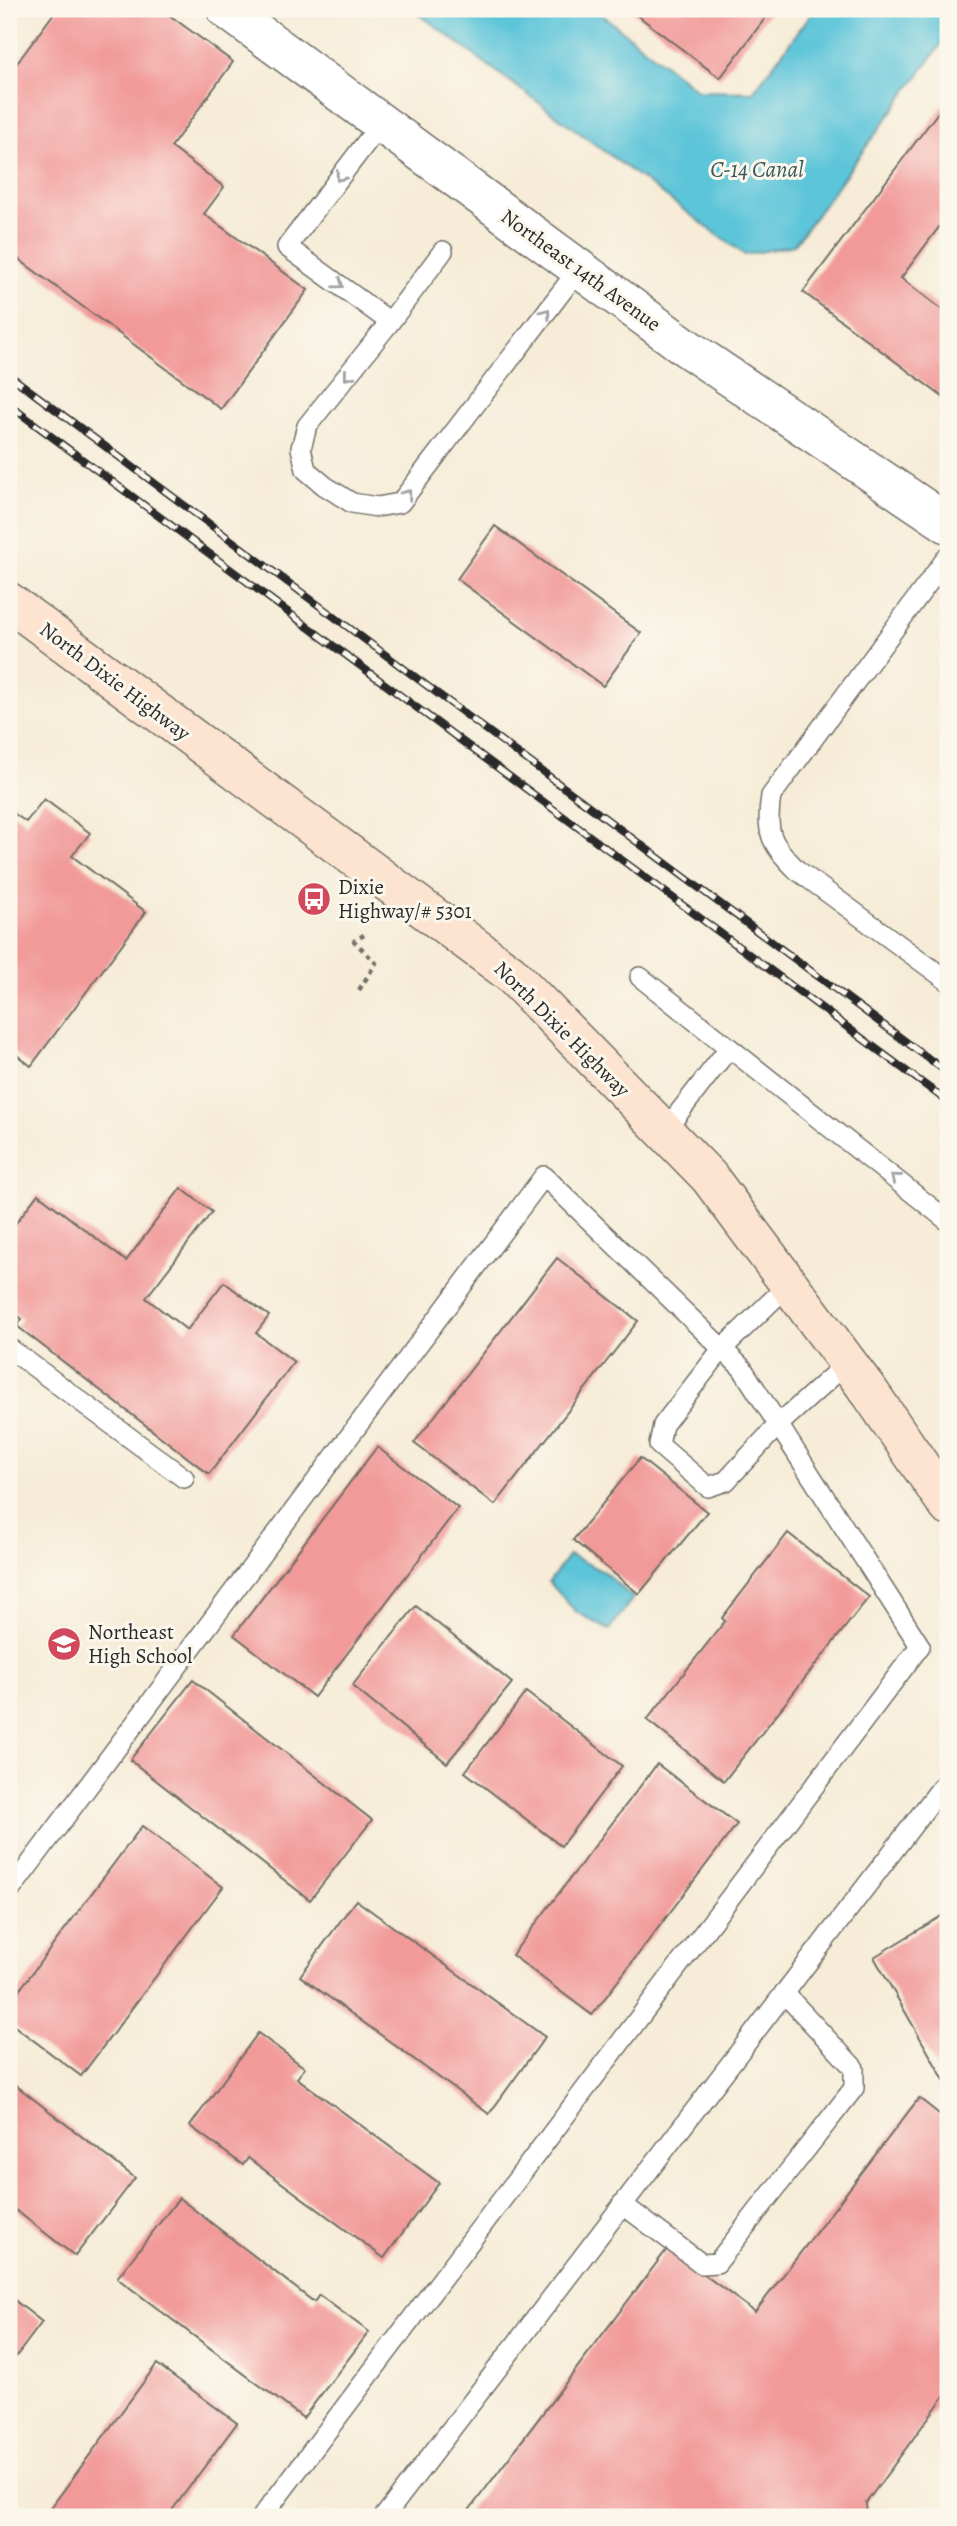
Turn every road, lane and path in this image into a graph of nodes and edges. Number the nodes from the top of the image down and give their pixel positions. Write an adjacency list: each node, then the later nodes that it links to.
1 (226, 9): 2 (street, Northeast 14th Avenue)
2 (381, 123): 4 (street, Northeast 14th Avenue); 5 (lane, one-way to 5)
3 (443, 251): 5 (lane)
4 (579, 269): 5 (lane, one-way to 4); 6 (street, Northeast 14th Avenue)
5 (390, 323)
6 (947, 534): 10 (lane)
7 (9, 602): 13 (main road, North Dixie Highway)
8 (364, 935): 11 (path)
9 (640, 977): 12 (lane)
10 (948, 981)
11 (359, 989)
12 (729, 1048): 13 (lane); 14 (lane, one-way to 12)
13 (664, 1132): 15 (main road, North Dixie Highway)
14 (948, 1221)
15 (789, 1284): 17 (lane); 18 (main road, North Dixie Highway)
16 (9, 1348): 20 (lane)
17 (722, 1349): 19 (lane); 19 (lane); 23 (lane)
18 (848, 1362): 19 (lane); 21 (main road, North Dixie Highway)
19 (778, 1425): 26 (lane)
20 (184, 1478)
21 (948, 1506)
22 (948, 1779): 24 (lane)
23 (9, 1892)
24 (784, 1993): 25 (lane); 25 (lane)
25 (622, 2204): 27 (lane)
26 (262, 2517)
27 (384, 2517)

